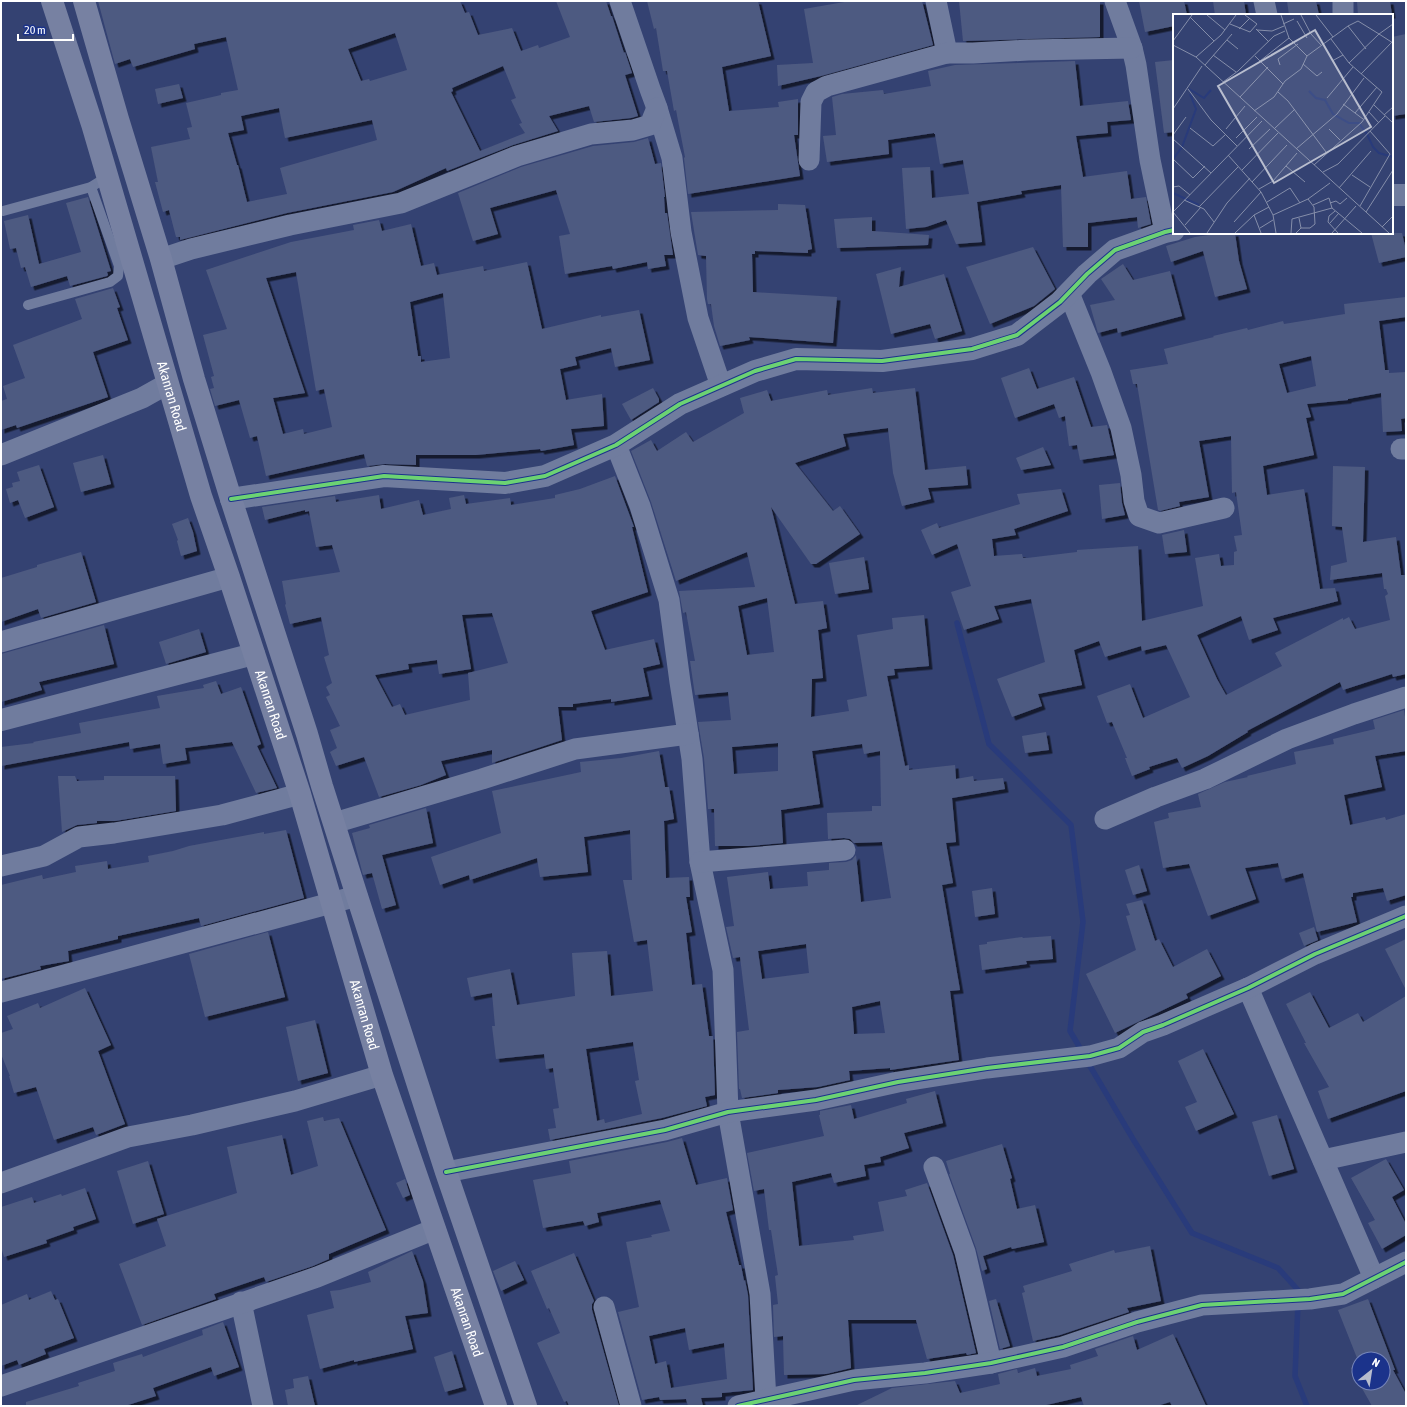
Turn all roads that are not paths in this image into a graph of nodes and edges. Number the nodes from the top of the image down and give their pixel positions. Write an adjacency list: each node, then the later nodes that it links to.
1 (52, 1): 14 (main road, Akanran Road)
2 (84, 1): 19 (main road, Akanran Road)
3 (620, 1): 12 (street)
4 (936, 1): 11 (street)
5 (1115, 1): 10 (street)
6 (1264, 1): 8 (street)
7 (1343, 1): 9 (street)
8 (1267, 14)
9 (1343, 14)
10 (1132, 48): 11 (street); 18 (street)
11 (947, 53): 13 (street)
12 (657, 108): 19 (street); 23 (street)
13 (809, 160)
14 (99, 182): 17 (lane); 21 (lane); 22 (main road, Akanran Road)
15 (1406, 194): 16 (street)
16 (1393, 195)
17 (3, 211)
18 (1170, 231): 20 (street)
19 (161, 259): 26 (main road, Akanran Road)
20 (1069, 293): 23 (street); 27 (street)
21 (28, 305)
22 (167, 384): 25 (street); 28 (main road, Akanran Road)
23 (721, 386): 24 (street)
24 (616, 445): 26 (street); 33 (street)
25 (1, 455)
26 (231, 499): 36 (main road, Akanran Road)
27 (1224, 508)
28 (229, 577): 29 (street); 30 (main road, Akanran Road)
29 (1, 642)
30 (254, 654): 32 (street); 34 (main road, Akanran Road)
31 (1406, 697): 35 (street)
32 (1, 720)
33 (688, 734): 36 (street); 38 (street)
34 (300, 794): 39 (street); 41 (main road, Akanran Road)
35 (1106, 819)
36 (334, 823): 40 (main road, Akanran Road)
37 (844, 850): 38 (street)
38 (700, 862): 46 (street)
39 (1, 866)
40 (357, 896): 41 (street); 50 (main road, Akanran Road)
41 (331, 903): 44 (street); 45 (main road, Akanran Road)
42 (1406, 916): 43 (street)
43 (1248, 988): 46 (street); 48 (street)
44 (1, 992)
45 (382, 1075): 51 (street); 52 (main road, Akanran Road)
46 (728, 1112): 50 (street); 59 (street)
47 (1406, 1142): 48 (street)
48 (1323, 1160): 54 (street)
49 (934, 1167): 57 (street)
50 (446, 1172): 62 (main road, Akanran Road)
51 (1, 1183)
52 (435, 1229): 55 (street); 61 (main road, Akanran Road)
53 (1406, 1262): 54 (street)
54 (1374, 1278): 57 (street)
55 (241, 1302): 58 (street); 60 (street)
56 (604, 1307): 63 (street)
57 (990, 1363): 59 (street)
58 (1, 1386)
59 (766, 1400): 64 (street)
60 (263, 1406)
61 (496, 1406)
62 (526, 1406)
63 (631, 1406)
64 (738, 1406)

